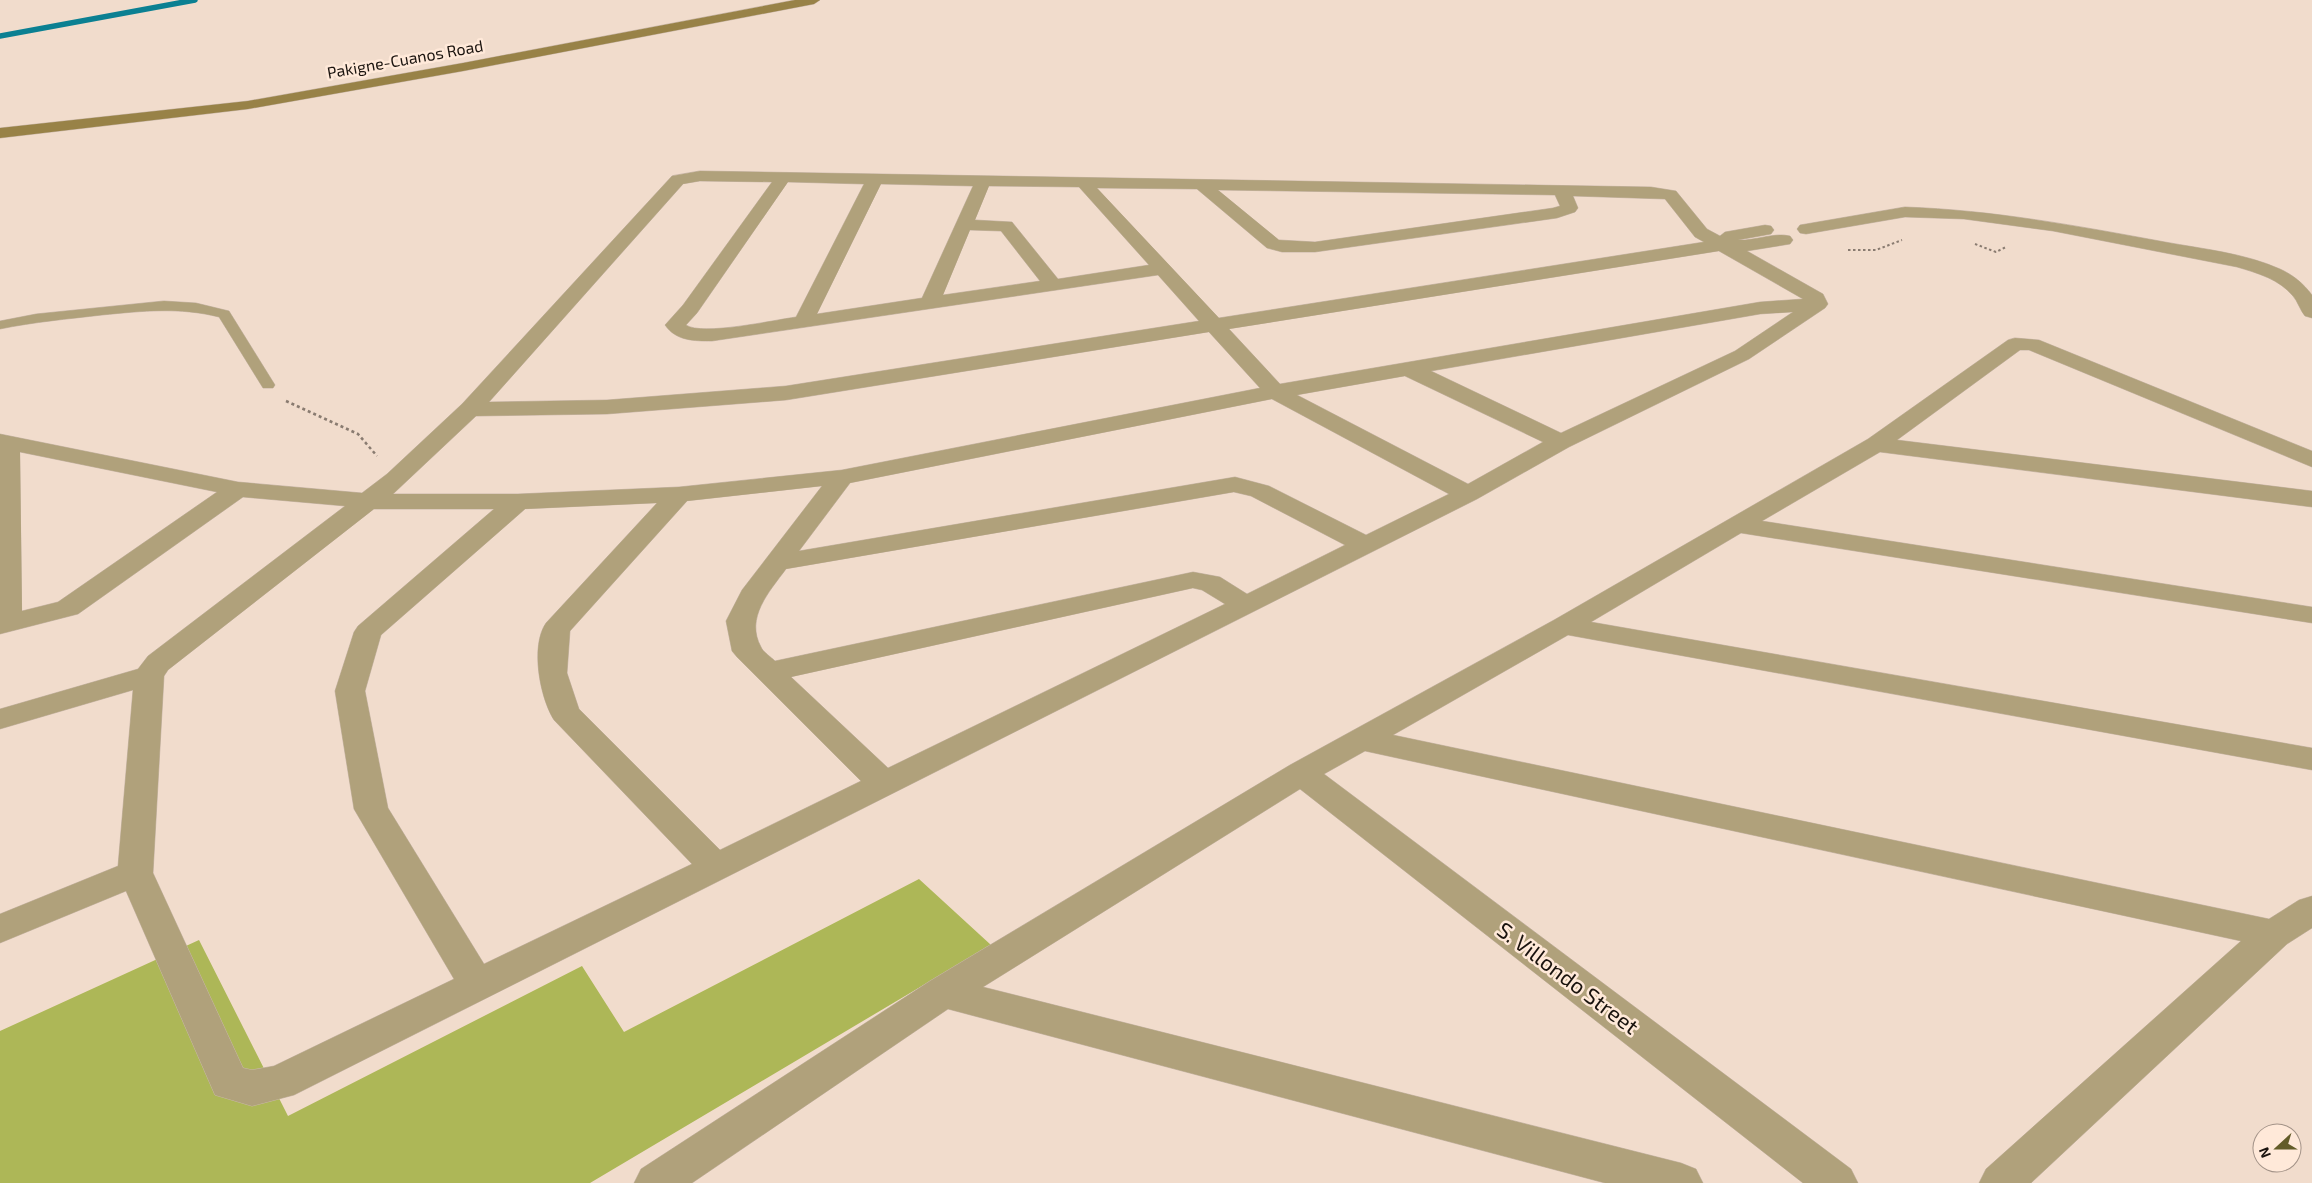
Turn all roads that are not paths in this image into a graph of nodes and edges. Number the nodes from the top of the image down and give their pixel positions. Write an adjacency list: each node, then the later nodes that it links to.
1 (814, 0): 2 (street, Pakigne-Cuanos Road)
2 (0, 133)
3 (783, 178): 4 (street); 19 (street); 25 (street)
4 (875, 180): 5 (street); 19 (street)
5 (983, 181): 6 (street); 9 (street)
6 (1084, 183): 7 (street); 14 (street)
7 (1202, 185): 8 (street); 8 (street)
8 (1560, 191): 13 (street)
9 (964, 225): 15 (street); 16 (street)
10 (1765, 230): 11 (street); 12 (street); 13 (street)
11 (1808, 234): 12 (street); 18 (street)
12 (1784, 240): 13 (street)
13 (1722, 245): 17 (street); 20 (street)
14 (1163, 269): 15 (street); 20 (street)
15 (1054, 286): 16 (street)
16 (930, 303): 19 (street)
17 (1818, 304): 22 (street); 27 (street)
18 (2312, 312)
19 (803, 322)
20 (1214, 324): 24 (street); 25 (street)
21 (0, 325): 23 (lane)
22 (1408, 369): 24 (street); 27 (street)
23 (268, 385)
24 (1275, 392): 30 (street); 33 (street)
25 (470, 408): 35 (street)
26 (4, 442): 31 (street); 42 (street)
27 (1561, 442): 33 (street)
28 (1876, 444): 29 (street); 34 (street); 37 (street)
29 (2312, 460)
30 (842, 477): 32 (street); 39 (street)
31 (238, 489): 35 (street); 42 (street)
32 (679, 494): 36 (street); 51 (street)
33 (1468, 494): 38 (street)
34 (2312, 499)
35 (370, 501): 36 (street); 45 (street)
36 (518, 502): 56 (street)
37 (1737, 525): 41 (street); 43 (street)
38 (1365, 544): 39 (street); 40 (street)
39 (777, 563): 44 (street)
40 (1246, 605): 44 (street); 50 (street)
41 (2312, 616)
42 (4, 624)
43 (1564, 626): 47 (street); 48 (street)
44 (769, 672): 50 (street)
45 (149, 676): 46 (street); 52 (street)
46 (0, 719)
47 (1360, 739): 49 (street); 55 (street)
48 (2312, 759)
49 (1301, 773): 57 (street); 60 (street, S. Villondo Street)
50 (883, 783): 51 (street)
51 (716, 866): 56 (street)
52 (135, 873): 54 (street); 56 (street)
53 (2312, 910): 55 (street)
54 (0, 929)
55 (2274, 934): 61 (street)
56 (477, 985)
57 (943, 992): 58 (street); 59 (street)
58 (656, 1183)
59 (1681, 1183)
60 (1836, 1183)
61 (2001, 1183)

